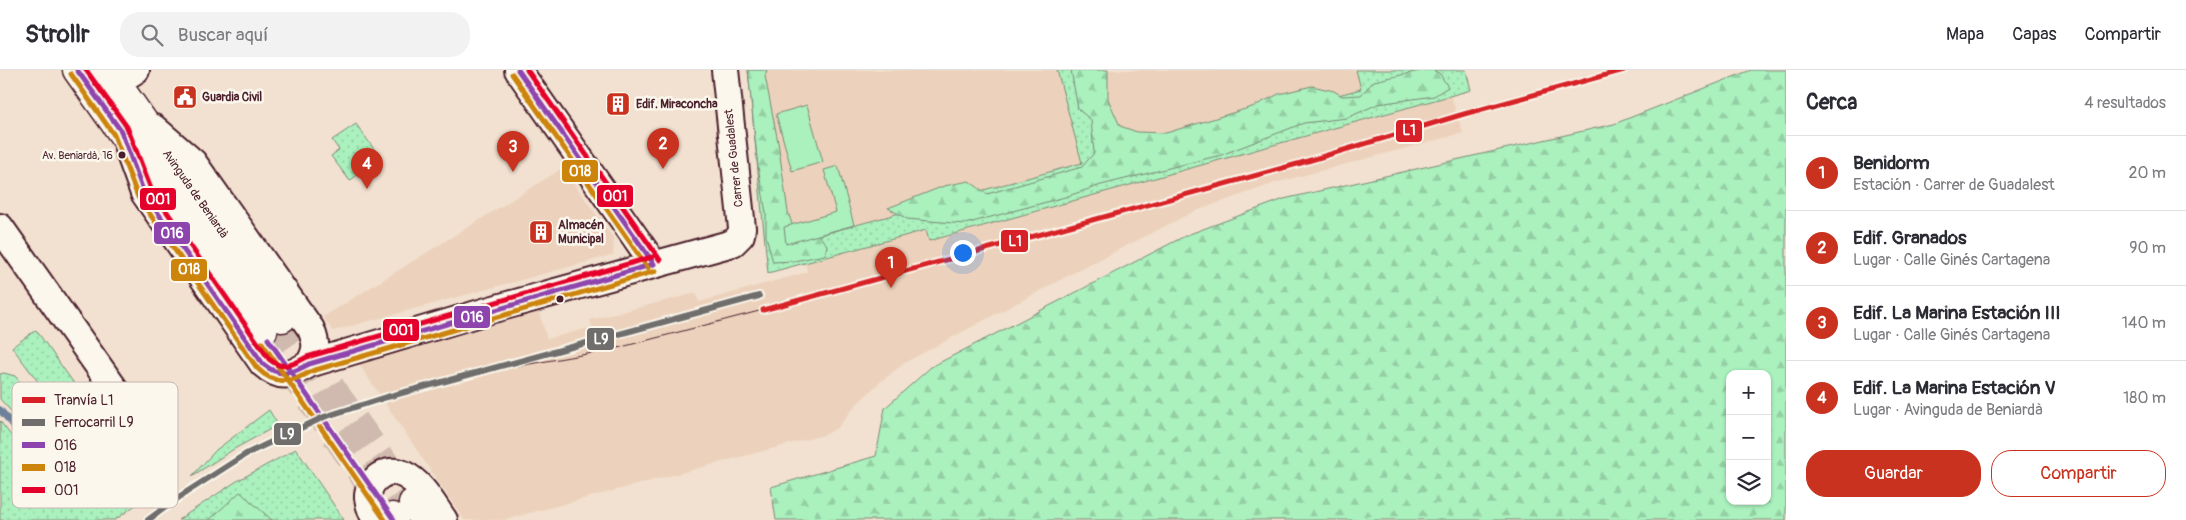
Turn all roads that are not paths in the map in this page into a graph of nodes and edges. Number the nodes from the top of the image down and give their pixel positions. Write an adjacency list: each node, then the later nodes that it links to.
1 (77, 70): 6 (main road, Avinguda de Beniardà)
2 (81, 70): 5 (street, Avinguda de Beniardà)
3 (518, 70): 9 (street)
4 (725, 70): 8 (street, Carrer de Guadalest)
5 (117, 78): 6 (main road, Avinguda de Beniardà)
6 (131, 124): 10 (main road, Avinguda de Beniardà); 11 (street); 11 (street, Avinguda de Beniardà)
7 (0, 227): 12 (street)
8 (733, 243): 9 (street, Avinguda de Beniardà)
9 (654, 264): 11 (street, Avinguda de Beniardà)
10 (272, 325)
11 (308, 364)
12 (110, 382)
13 (400, 516): 14 (street)
14 (444, 520)

